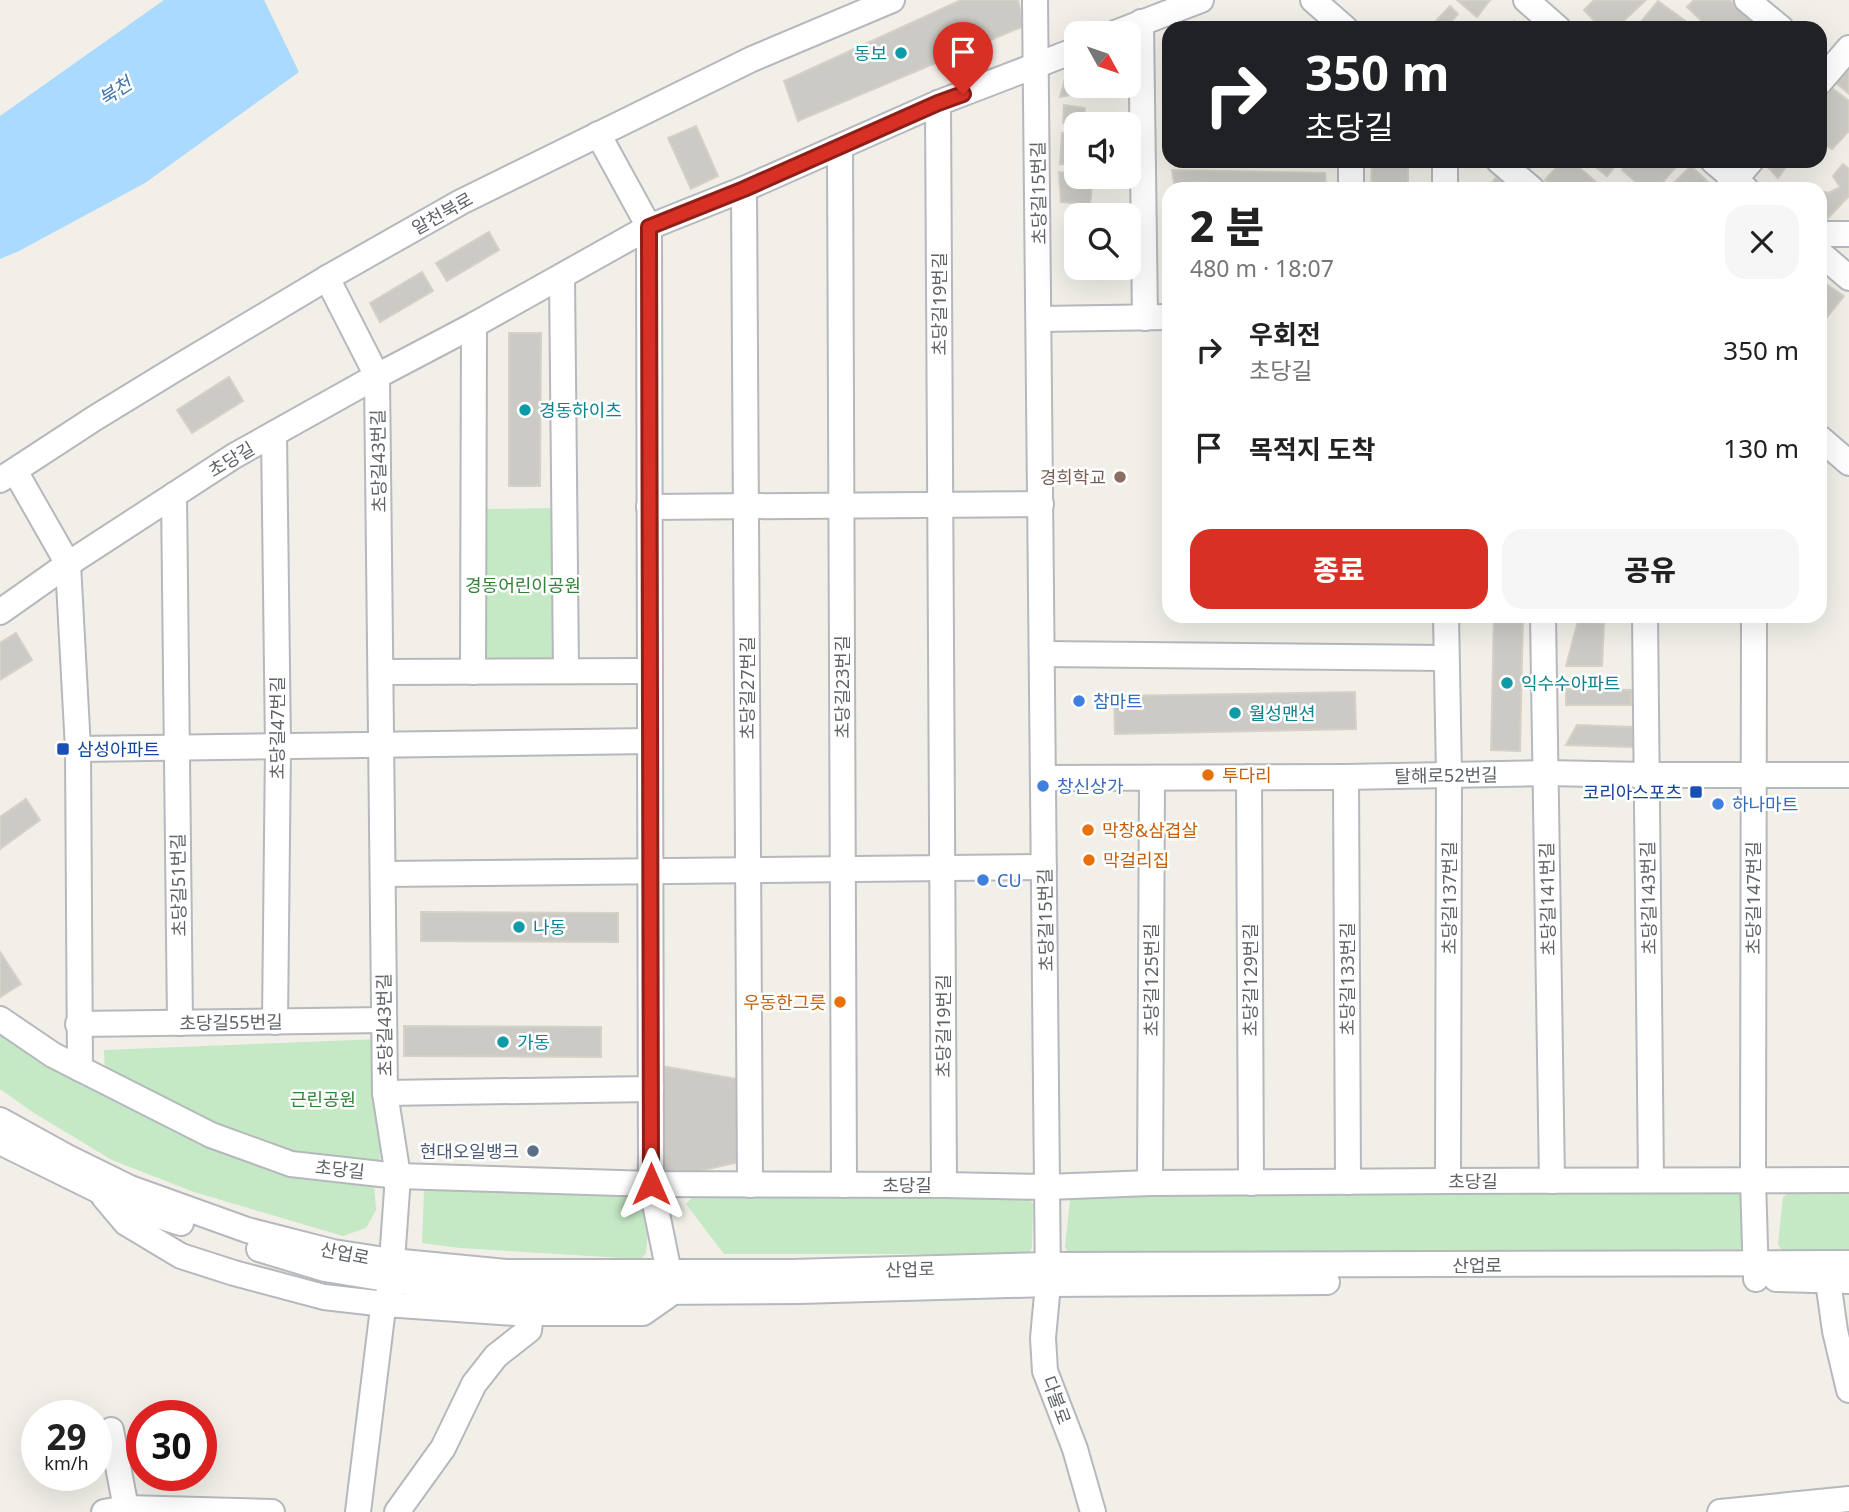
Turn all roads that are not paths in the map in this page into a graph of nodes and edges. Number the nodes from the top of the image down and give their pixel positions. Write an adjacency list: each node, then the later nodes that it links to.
1 (892, 0): 16 (street, 알천북로)
2 (1035, 0): 13 (street)
3 (1201, 0): 10 (street)
4 (1313, 0): 7 (street)
5 (1525, 0): 8 (street)
6 (1747, 0): 9 (street)
7 (1337, 21)
8 (1550, 21)
9 (1772, 21)
10 (1141, 22): 30 (street)
11 (1849, 48): 14 (street)
12 (1064, 55): 13 (street, 초당길)
13 (1037, 66): 15 (street, 초당길); 31 (street, 초당길15번길)
14 (1827, 68)
15 (938, 103): 17 (street, 초당길); 42 (street, 초당길19번길)
16 (597, 134): 23 (street); 28 (street, 알천북로)
17 (841, 147): 22 (street, 초당길); 40 (street, 초당길23번길)
18 (1507, 168): 20 (street)
19 (1719, 168): 21 (street)
20 (1524, 182)
21 (1732, 182)
22 (744, 189): 23 (street, 초당길); 41 (street, 초당길27번길)
23 (649, 227): 27 (street, 초당길); 43 (street)
24 (1827, 234): 25 (street)
25 (1849, 234)
26 (1827, 259): 29 (street)
27 (562, 276): 32 (street, 초당길); 53 (street)
28 (327, 278): 33 (street); 37 (street, 알천북로)
29 (1849, 278)
30 (1157, 318): 31 (street)
31 (1039, 319): 39 (street, 초당길15번길)
32 (474, 325): 33 (street, 초당길); 52 (street)
33 (377, 376): 34 (street, 초당길); 55 (street, 초당길43번길)
34 (274, 435): 38 (street, 초당길); 58 (street, 초당길47번길)
35 (1827, 444): 36 (street)
36 (1849, 463)
37 (8, 476): 44 (street, 알천북로)
38 (174, 495): 44 (street, 초당길); 59 (street, 초당길51번길)
39 (1041, 504): 42 (street); 50 (street, 초당길15번길)
40 (842, 505): 41 (street); 42 (street); 72 (street, 초당길23번길)
41 (746, 506): 43 (street); 73 (street, 초당길27번길)
42 (940, 506): 71 (street, 초당길19번길)
43 (649, 507): 54 (street)
44 (68, 564): 45 (street, 초당길); 60 (street)
45 (0, 612)
46 (1446, 623): 51 (street, 초당길137번길)
47 (1543, 623): 61 (street, 초당길141번길)
48 (1645, 623): 63 (street, 초당길143번길)
49 (1754, 623): 64 (street, 초당길147번길)
50 (1042, 654): 51 (street); 68 (street, 초당길15번길)
51 (1446, 658): 62 (street, 초당길137번길)
52 (473, 671): 53 (street); 55 (street)
53 (566, 671): 54 (street)
54 (650, 671): 56 (street)
55 (380, 672): 57 (street, 초당길43번길)
56 (650, 741): 57 (street); 74 (street)
57 (381, 745): 58 (street); 75 (street, 초당길43번길)
58 (278, 746): 59 (street); 78 (street, 초당길47번길)
59 (177, 748): 60 (street); 79 (street, 초당길51번길)
60 (78, 749): 80 (street)
61 (1545, 773): 62 (street, 탈해로52번길); 63 (street, 탈해로52번길); 91 (street, 초당길141번길)
62 (1449, 774): 67 (street, 탈해로52번길); 90 (street, 초당길137번길)
63 (1646, 775): 64 (street, 탈해로52번길); 87 (street, 초당길143번길)
64 (1752, 775): 65 (street, 탈해로52번길); 88 (street, 초당길147번길)
65 (1849, 775)
66 (1249, 777): 67 (street, 탈해로52번길); 69 (street, 탈해로52번길); 94 (street, 초당길129번길)
67 (1346, 777): 92 (street, 초당길133번길)
68 (1043, 778): 69 (street, 탈해로52번길); 70 (street, 초당길15번길)
69 (1152, 778): 93 (street, 초당길125번길)
70 (1044, 867): 71 (street); 99 (street, 초당길15번길)
71 (942, 868): 72 (street); 98 (street, 초당길19번길)
72 (843, 869): 73 (street); 97 (street, 초당길23번길)
73 (748, 870): 74 (street); 96 (street, 초당길27번길)
74 (650, 871): 75 (street); 82 (street)
75 (383, 873): 77 (street, 초당길43번길)
76 (0, 1019): 81 (street, 초당길)
77 (384, 1020): 78 (street, 초당길55번길); 83 (street, 초당길43번길)
78 (275, 1021): 79 (street, 초당길55번길)
79 (180, 1023): 80 (street, 초당길55번길)
80 (78, 1024): 81 (street)
81 (80, 1069): 86 (street, 초당길)
82 (651, 1089): 83 (street); 95 (street)
83 (385, 1093): 86 (street, 초당길43번길)
84 (0, 1120): 102 (street, 산업로)
85 (0, 1142): 100 (street, 산업로)
86 (398, 1176): 95 (street, 초당길); 102 (street, 초당길43번길)
87 (1651, 1180): 88 (street, 초당길); 91 (street, 초당길)
88 (1753, 1180): 89 (street, 초당길); 103 (street, 초당길147번길)
89 (1849, 1180)
90 (1448, 1181): 91 (street, 초당길); 92 (street, 초당길)
91 (1552, 1181)
92 (1349, 1182): 94 (street, 초당길)
93 (1150, 1183): 94 (street, 초당길); 99 (street, 초당길)
94 (1251, 1183)
95 (651, 1184): 96 (street, 초당길); 106 (street)
96 (750, 1185): 97 (street, 초당길)
97 (844, 1185): 98 (street, 초당길)
98 (944, 1185): 99 (street, 초당길)
99 (1047, 1187): 104 (street, 초당길15번길)
100 (99, 1191): 102 (street, 산업로); 107 (street)
101 (1849, 1263): 103 (street, 산업로)
102 (392, 1271): 106 (street, 산업로); 107 (street, 초당길43번길)
103 (1756, 1271): 104 (street, 산업로); 105 (street, 산업로)
104 (1048, 1275): 106 (street, 산업로); 117 (street, 다불로)
105 (1838, 1281): 109 (street)
106 (671, 1282): 108 (street)
107 (385, 1304): 108 (street); 115 (street, 초당길43번길)
108 (531, 1313): 116 (street)
109 (1842, 1330): 110 (street)
110 (1849, 1390)
111 (112, 1450): 113 (street)
112 (1849, 1499): 118 (street)
113 (115, 1510): 114 (street)
114 (272, 1512)
115 (358, 1512)
116 (397, 1512)
117 (1093, 1512)
118 (1720, 1512)

